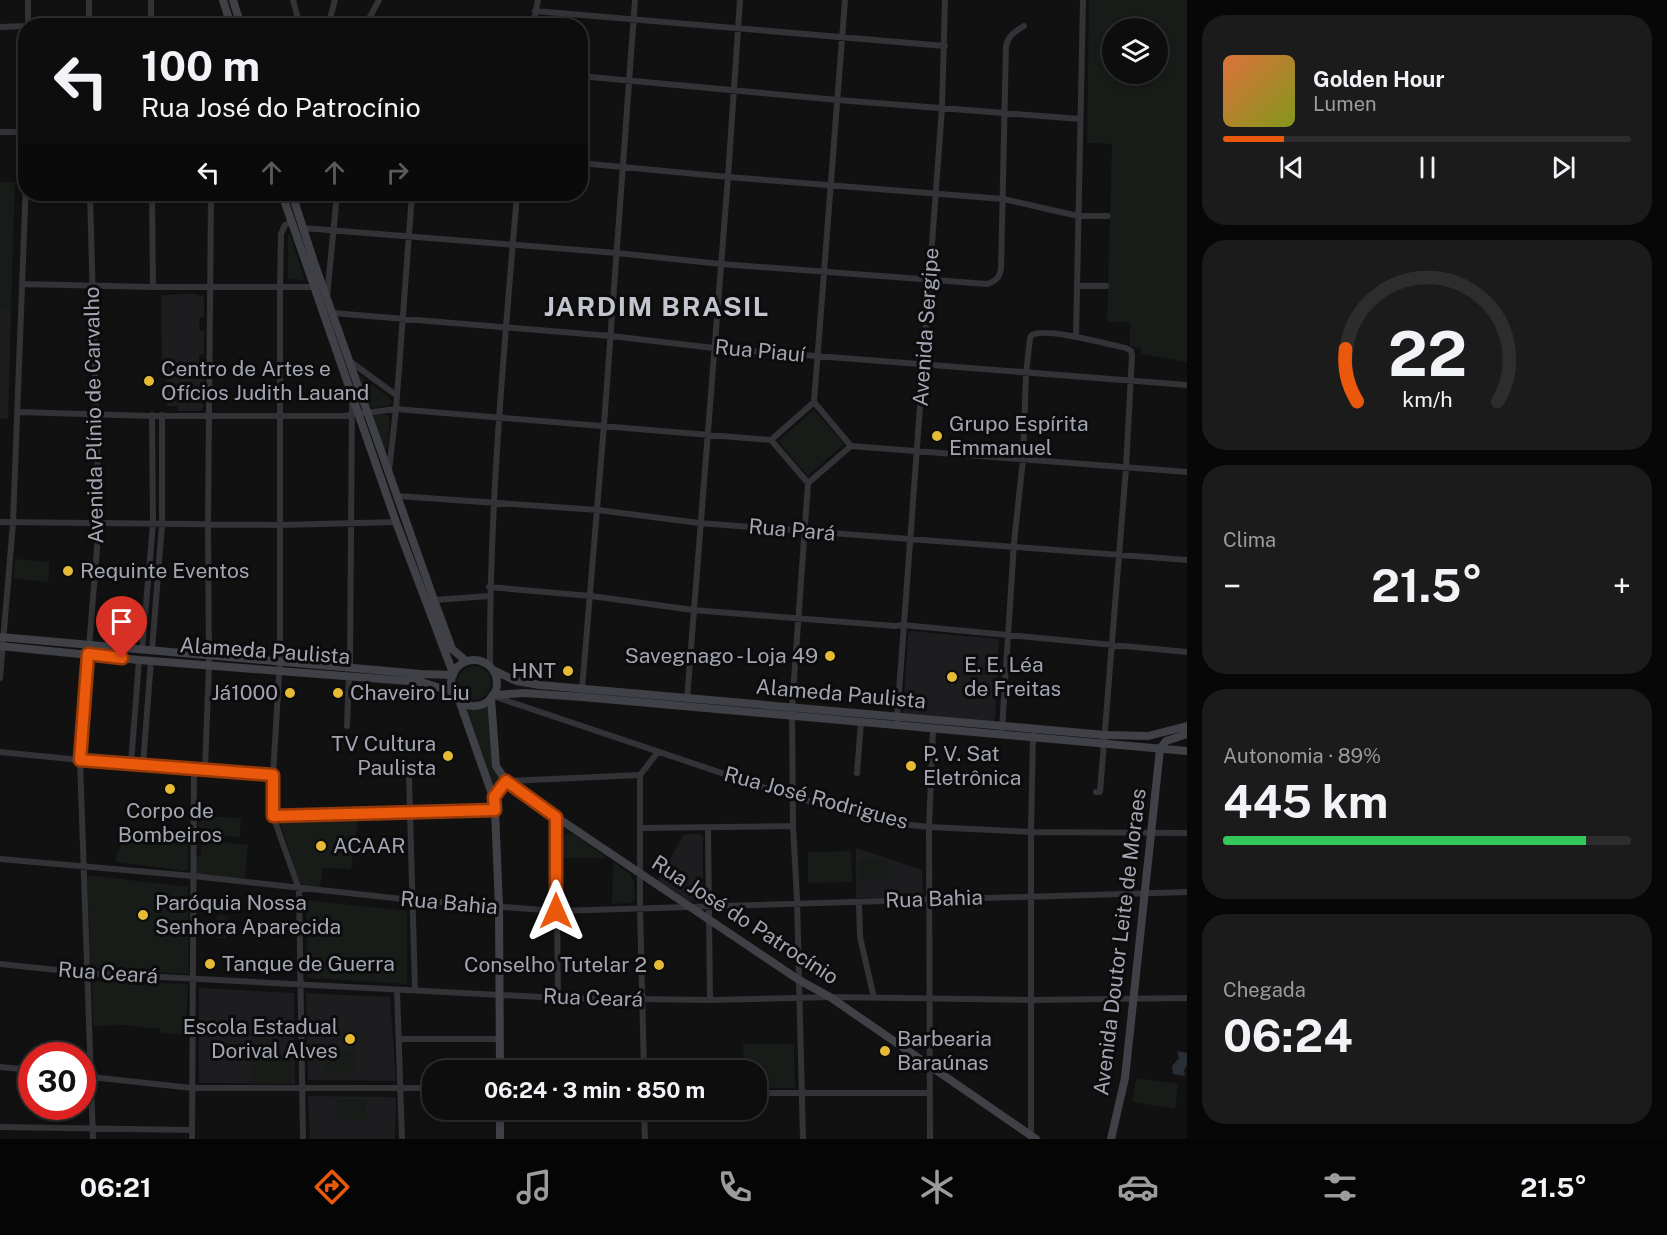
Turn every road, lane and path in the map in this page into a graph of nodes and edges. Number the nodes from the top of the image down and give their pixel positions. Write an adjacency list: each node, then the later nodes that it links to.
1 (28, 0): 16 (street)
2 (89, 0): 17 (street)
3 (151, 0): 18 (street)
4 (223, 0): 19 (main road)
5 (233, 0): 20 (main road)
6 (293, 0): 21 (street)
7 (335, 0): 22 (street)
8 (379, 0): 23 (street)
9 (538, 0): 15 (street)
10 (635, 0): 25 (street)
11 (740, 0): 29 (street)
12 (846, 0): 30 (street)
13 (945, 0): 31 (street, Avenida Sergipe)
14 (1083, 0): 38 (street)
15 (535, 11): 24 (street); 25 (street)
16 (27, 18)
17 (89, 18)
18 (151, 18)
19 (229, 18)
20 (239, 18)
21 (298, 18)
22 (330, 18)
23 (369, 18)
24 (534, 18)
25 (634, 19): 29 (street); 33 (street)
26 (18, 26): 28 (street)
27 (1023, 26): 37 (street)
28 (0, 27)
29 (738, 27): 30 (street); 34 (street)
30 (842, 39): 31 (street); 35 (street)
31 (945, 46): 36 (street, Avenida Sergipe)
32 (588, 77): 33 (street)
33 (630, 80): 34 (street); 42 (street)
34 (734, 89): 35 (street); 43 (street)
35 (838, 100): 36 (street); 44 (street)
36 (942, 108): 37 (street); 45 (street, Avenida Sergipe)
37 (1006, 114): 38 (street); 46 (street)
38 (1080, 119): 56 (street)
39 (0, 132): 40 (street)
40 (18, 132)
41 (588, 164): 42 (street)
42 (623, 166): 43 (street); 63 (street)
43 (728, 177): 44 (street); 64 (street)
44 (831, 186): 45 (street); 65 (street)
45 (936, 194): 46 (street); 66 (street, Avenida Sergipe)
46 (1003, 199): 56 (street); 66 (street)
47 (25, 201): 67 (street)
48 (90, 201): 68 (street, Avenida Plínio de Carvalho)
49 (152, 201): 72 (street)
50 (212, 201): 69 (street)
51 (284, 201): 58 (main road)
52 (294, 201): 59 (main road)
53 (336, 201): 60 (street)
54 (411, 201): 61 (street)
55 (516, 201): 62 (street)
56 (1078, 216): 57 (street); 70 (street)
57 (1108, 216)
58 (291, 222): 73 (street); 74 (main road)
59 (303, 228): 60 (street); 75 (main road)
60 (334, 230): 61 (street); 75 (street)
61 (408, 237): 62 (street); 77 (street)
62 (513, 245): 63 (street); 78 (street)
63 (617, 253): 64 (street); 79 (street)
64 (721, 264): 65 (street); 81 (street)
65 (825, 271): 66 (street); 82 (street)
66 (930, 280): 84 (street, Avenida Sergipe)
67 (22, 284): 68 (street); 91 (street)
68 (91, 286): 72 (street); 94 (street, Avenida Plínio de Carvalho)
69 (210, 286): 72 (street); 73 (street); 92 (street)
70 (1078, 286): 71 (street); 80 (street)
71 (1106, 286)
72 (153, 287)
73 (280, 287): 74 (street); 97 (street)
74 (313, 287): 93 (main road)
75 (327, 298): 76 (main road)
76 (333, 314): 77 (street, Rua Piauí); 83 (main road)
77 (402, 318): 78 (street, Rua Piauí); 88 (street)
78 (506, 327): 79 (street, Rua Piauí); 99 (street)
79 (611, 336): 81 (street, Rua Piauí); 101 (street)
80 (1076, 337): 85 (street); 86 (street)
81 (714, 348): 82 (street, Rua Piauí); 102 (street)
82 (818, 356): 84 (street, Rua Piauí); 89 (street)
83 (349, 362): 88 (street); 93 (main road)
84 (923, 365): 85 (street, Rua Piauí); 105 (street, Avenida Sergipe)
85 (1026, 374): 86 (street, Rua Piauí); 106 (street)
86 (1131, 382): 87 (street, Rua Piauí); 107 (street)
87 (1187, 385)
88 (396, 395): 90 (street)
89 (814, 402): 103 (street); 104 (street)
90 (396, 410): 93 (street); 99 (street); 108 (street)
91 (18, 412): 94 (street); 117 (street)
92 (209, 414): 96 (street); 97 (street); 122 (street)
93 (359, 414): 98 (street); 100 (street); 108 (main road); 116 (main road)
94 (97, 415): 95 (street); 119 (street, Avenida Plínio de Carvalho)
95 (152, 416): 96 (street); 120 (street)
96 (162, 416): 121 (street)
97 (280, 416): 98 (street); 123 (street)
98 (343, 416): 100 (street)
99 (499, 417): 101 (street); 112 (street)
100 (351, 425): 115 (street)
101 (604, 425): 102 (street); 113 (street)
102 (707, 434): 103 (street); 118 (street)
103 (771, 440): 110 (street)
104 (851, 446): 105 (street); 110 (street)
105 (917, 452): 106 (street); 125 (street, Avenida Sergipe)
106 (1023, 459): 107 (street); 126 (street)
107 (1126, 468): 109 (street); 127 (street)
108 (389, 472): 111 (main road)
109 (1187, 472)
110 (808, 483): 124 (street)
111 (397, 496): 112 (street, Rua Pará); 132 (main road)
112 (494, 503): 113 (street, Rua Pará); 129 (street)
113 (598, 510): 118 (street, Rua Pará); 131 (street)
114 (0, 522): 117 (street)
115 (350, 522): 116 (street); 123 (street); 151 (street)
116 (396, 522): 152 (main road)
117 (13, 523): 119 (street); 137 (street)
118 (699, 523): 124 (street, Rua Pará); 133 (street)
119 (99, 524): 120 (street); 139 (street, Avenida Plínio de Carvalho)
120 (153, 524): 121 (street); 140 (street)
121 (162, 524): 122 (street); 141 (street)
122 (208, 525): 123 (street); 143 (street)
123 (280, 525): 146 (street)
124 (804, 531): 125 (street, Rua Pará); 134 (street)
125 (910, 540): 126 (street, Rua Pará); 135 (street, Avenida Sergipe)
126 (1014, 547): 127 (street, Rua Pará); 136 (street)
127 (1119, 555): 128 (street, Rua Pará); 138 (street)
128 (1187, 560)
129 (489, 587): 130 (street); 131 (street)
130 (489, 596): 132 (street); 149 (street)
131 (591, 596): 133 (street); 154 (street)
132 (434, 600): 147 (main road)
133 (693, 610): 134 (street); 157 (street)
134 (798, 619): 135 (street); 158 (street)
135 (903, 625): 136 (street); 159 (street, Avenida Sergipe)
136 (1008, 634): 138 (street); 164 (street)
137 (1, 642): 139 (main road, Alameda Paulista); 153 (street)
138 (1112, 646): 142 (street); 167 (street)
139 (89, 649): 140 (main road, Alameda Paulista); 144 (main road, Alameda Paulista); 172 (street, Avenida Plínio de Carvalho)
140 (142, 650): 141 (main road, Alameda Paulista)
141 (152, 650): 143 (main road, Alameda Paulista)
142 (1187, 652)
143 (209, 654): 146 (main road, Alameda Paulista); 148 (street)
144 (140, 660): 145 (main road, Alameda Paulista); 173 (street)
145 (150, 660): 148 (main road, Alameda Paulista); 174 (street)
146 (280, 660): 150 (street); 151 (main road, Alameda Paulista)
147 (466, 661): 149 (main road); 152 (main road)
148 (209, 665): 150 (main road, Alameda Paulista); 176 (street)
149 (492, 669): 154 (main road, Alameda Paulista); 156 (main road)
150 (280, 670): 151 (main road, Alameda Paulista); 178 (street)
151 (349, 672): 152 (main road, Alameda Paulista); 155 (main road, Alameda Paulista); 161 (street)
152 (453, 674): 155 (main road)
153 (0, 678)
154 (582, 693): 156 (main road, Alameda Paulista); 157 (main road, Alameda Paulista)
155 (456, 696): 156 (main road); 183 (main road)
156 (492, 696): 171 (street, Rua José Rodrigues); 181 (main road)
157 (687, 703): 158 (main road, Alameda Paulista)
158 (792, 712): 159 (main road, Alameda Paulista); 160 (main road, Alameda Paulista); 184 (street)
159 (897, 721): 160 (main road, Alameda Paulista); 163 (main road, Alameda Paulista); 164 (main road, Alameda Paulista)
160 (861, 722): 177 (street)
161 (347, 726)
162 (1187, 726): 167 (main road, Alameda Paulista)
163 (933, 729): 164 (main road, Alameda Paulista); 190 (street)
164 (1002, 730): 165 (main road, Alameda Paulista)
165 (1033, 732): 167 (main road, Alameda Paulista); 193 (street)
166 (1187, 734): 168 (main road)
167 (1104, 739): 168 (main road, Alameda Paulista); 182 (street)
168 (1160, 749): 169 (main road, Alameda Paulista); 194 (main road, Avenida Doutor Leite de Moraes)
169 (1187, 751)
170 (0, 752): 172 (street)
171 (658, 752): 179 (street); 184 (street, Rua José Rodrigues)
172 (80, 760): 173 (street); 197 (street, Avenida Plínio de Carvalho)
173 (131, 765): 174 (street)
174 (143, 765): 175 (street)
175 (194, 769): 176 (street); 199 (street)
176 (205, 769): 178 (street)
177 (857, 773)
178 (273, 775): 187 (street)
179 (640, 776): 181 (street); 191 (street)
180 (409, 777): 186 (street)
181 (506, 781): 183 (main road); 188 (main road, Rua José do Patrocínio)
182 (1096, 792)
183 (494, 797): 185 (main road)
184 (794, 797): 189 (street); 190 (street, Rua José Rodrigues)
185 (495, 810): 186 (street); 210 (main road)
186 (409, 811): 187 (street); 205 (street)
187 (273, 816): 200 (street)
188 (556, 817): 198 (main road, Rua José do Patrocínio); 212 (street)
189 (793, 826): 192 (street); 207 (street)
190 (929, 827): 193 (street, Rua José Rodrigues); 204 (street)
191 (641, 828): 192 (street); 198 (street)
192 (708, 828): 209 (street)
193 (1031, 832): 194 (street, Rua José Rodrigues); 203 (street)
194 (1152, 833): 195 (street, Rua José Rodrigues); 202 (main road, Avenida Doutor Leite de Moraes)
195 (1187, 833)
196 (0, 859): 197 (street, Rua Bahia)
197 (83, 866): 199 (street, Rua Bahia); 215 (street, Avenida Plínio de Carvalho)
198 (640, 873): 208 (main road, Rua José do Patrocínio); 211 (street)
199 (193, 876): 200 (street, Rua Bahia); 216 (street)
200 (299, 889): 205 (street, Rua Bahia); 218 (street)
201 (1187, 892): 202 (street, Rua Bahia)
202 (1146, 893): 203 (street, Rua Bahia); 225 (main road, Avenida Doutor Leite de Moraes)
203 (1031, 896): 204 (street, Rua Bahia); 231 (street)
204 (929, 899): 206 (street, Rua Bahia); 228 (street)
205 (412, 900): 210 (street, Rua Bahia); 220 (street)
206 (859, 903): 207 (street, Rua Bahia); 224 (street)
207 (797, 905): 209 (street, Rua Bahia); 217 (street)
208 (689, 906): 209 (street, Rua Bahia); 211 (street, Rua Bahia); 213 (main road, Rua José do Patrocínio)
209 (709, 906): 213 (street)
210 (499, 907): 212 (street, Rua Bahia); 221 (main road)
211 (640, 909): 212 (street, Rua Bahia); 229 (street)
212 (556, 911): 227 (street)
213 (709, 920): 217 (main road, Rua José do Patrocínio); 230 (street)
214 (0, 964): 215 (street, Rua Ceará)
215 (86, 973): 216 (street, Rua Ceará); 234 (street, Avenida Plínio de Carvalho)
216 (194, 979): 218 (street, Rua Ceará); 241 (street)
217 (799, 980): 222 (main road, Rua José do Patrocínio); 223 (street)
218 (300, 983): 219 (street, Rua Ceará); 242 (street)
219 (397, 990): 220 (street, Rua Ceará); 232 (street)
220 (415, 990): 221 (street, Rua Ceará)
221 (499, 994): 227 (street, Rua Ceará); 233 (main road)
222 (830, 997): 223 (street, Rua Ceará); 224 (street, Rua Ceará); 239 (main road, Rua José do Patrocínio)
223 (799, 998): 230 (street, Rua Ceará); 246 (street)
224 (874, 998): 228 (street, Rua Ceará)
225 (1134, 998): 226 (street, Rua Ceará); 231 (street, Rua Ceará); 263 (main road, Avenida Doutor Leite de Moraes)
226 (1187, 998)
227 (558, 999): 229 (street, Rua Ceará)
228 (930, 999): 231 (street, Rua Ceará); 239 (street)
229 (643, 1000): 230 (street, Rua Ceará); 236 (street)
230 (710, 1000)
231 (1032, 1000): 254 (street)
232 (399, 1039): 233 (street); 243 (street)
233 (499, 1039): 235 (main road)
234 (89, 1042)
235 (500, 1060)
236 (644, 1060)
237 (0, 1067): 238 (street)
238 (18, 1069)
239 (931, 1069): 247 (street); 254 (main road, Rua José do Patrocínio)
240 (96, 1078): 241 (street)
241 (192, 1088): 242 (street); 253 (street)
242 (304, 1088): 243 (street); 257 (street)
243 (401, 1088): 244 (street); 258 (street)
244 (422, 1088)
245 (767, 1092): 246 (street)
246 (802, 1093): 247 (street); 261 (street)
247 (930, 1093): 262 (street)
248 (92, 1120): 252 (street, Avenida Plínio de Carvalho)
249 (500, 1120): 259 (main road)
250 (645, 1120): 260 (street)
251 (0, 1127): 252 (street)
252 (92, 1129): 253 (street); 255 (street, Avenida Plínio de Carvalho)
253 (191, 1130): 256 (street)
254 (1032, 1138)
255 (93, 1139)
256 (192, 1139)
257 (303, 1139)
258 (402, 1139)
259 (500, 1139)
260 (645, 1139)
261 (803, 1139)
262 (930, 1139)
263 (1111, 1139)

